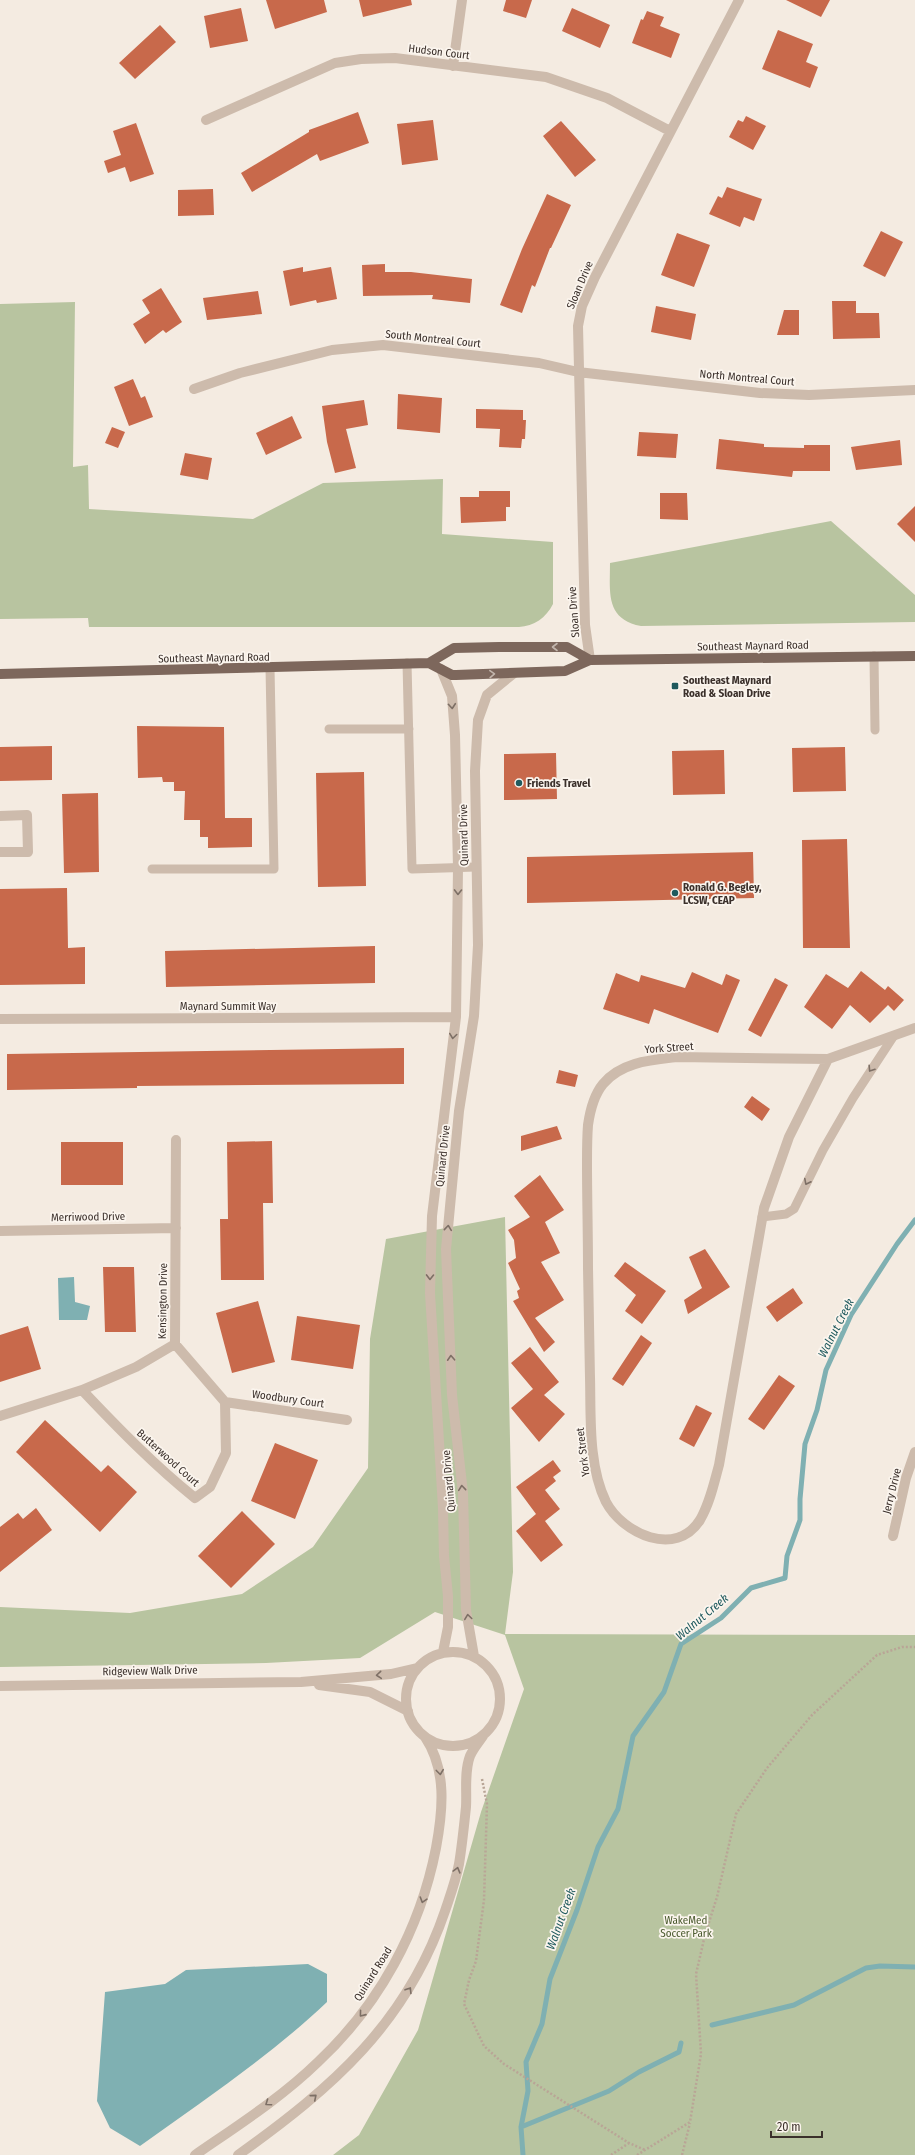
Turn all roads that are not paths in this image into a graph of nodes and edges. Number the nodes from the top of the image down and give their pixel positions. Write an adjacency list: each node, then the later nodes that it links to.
1 (462, 0): 3 (street)
2 (739, 0): 5 (street, Sloan Drive)
3 (453, 66): 4 (street, Hudson Court); 5 (street, Hudson Court)
4 (206, 120)
5 (670, 131): 6 (street, Sloan Drive)
6 (578, 372): 7 (street, South Montreal Court); 8 (street, North Montreal Court); 11 (street, Sloan Drive)
7 (194, 389)
8 (915, 390)
9 (874, 656): 10 (main road, Southeast Maynard Road); 11 (main road, Southeast Maynard Road); 20 (lane)
10 (915, 656)
11 (590, 660): 13 (main road, Southeast Maynard Road, one-way to 13); 16 (main road, Southeast Maynard Road)
12 (407, 663): 13 (main road, Southeast Maynard Road); 14 (main road, Southeast Maynard Road); 19 (lane)
13 (428, 663): 15 (main road, Southeast Maynard Road)
14 (270, 668): 17 (main road, Southeast Maynard Road); 25 (lane)
15 (441, 669): 16 (main road, Southeast Maynard Road, one-way to 16); 24 (street, Quinard Drive, one-way to 24)
16 (514, 673): 23 (street, Quinard Drive)
17 (0, 674)
18 (329, 729): 19 (lane)
19 (410, 729): 24 (lane)
20 (876, 730)
21 (0, 816): 22 (street)
22 (0, 852)
23 (476, 867): 24 (lane); 43 (street, Quinard Drive, one-way to 23)
24 (458, 868): 26 (street, Quinard Drive, one-way to 26)
25 (152, 869)
26 (456, 1017): 27 (street, Maynard Summit Way); 42 (street, Quinard Drive, one-way to 42)
27 (0, 1019)
28 (915, 1028): 29 (street, York Street)
29 (892, 1037): 30 (street, York Street); 32 (lane, one-way to 32)
30 (828, 1059): 32 (street, York Street); 32 (street, York Street)
31 (176, 1140): 33 (street, Kensington Drive)
32 (762, 1217)
33 (176, 1228): 34 (street, Merriwood Drive); 35 (street, Kensington Drive)
34 (0, 1231)
35 (175, 1344): 36 (street, Kensington Drive); 37 (street)
36 (82, 1390): 37 (street, Butterwood Court); 38 (street, Kensington Drive)
37 (225, 1402): 39 (street, Woodbury Court)
38 (0, 1416)
39 (347, 1420)
40 (915, 1452): 41 (street, Jerry Drive)
41 (893, 1536)
42 (443, 1652): 43 (street); 44 (street)
43 (474, 1656): 48 (street)
44 (417, 1668): 45 (street, Ridgeview Walk Drive, one-way to 45); 47 (street)
45 (301, 1682): 46 (street, Ridgeview Walk Drive); 47 (street, Ridgeview Walk Drive)
46 (0, 1686)
47 (408, 1711): 49 (street)
48 (483, 1736): 49 (street); 51 (street, one-way to 48)
49 (425, 1737): 50 (street, Quinard Road, one-way to 50)
50 (195, 2155)
51 (238, 2155)

